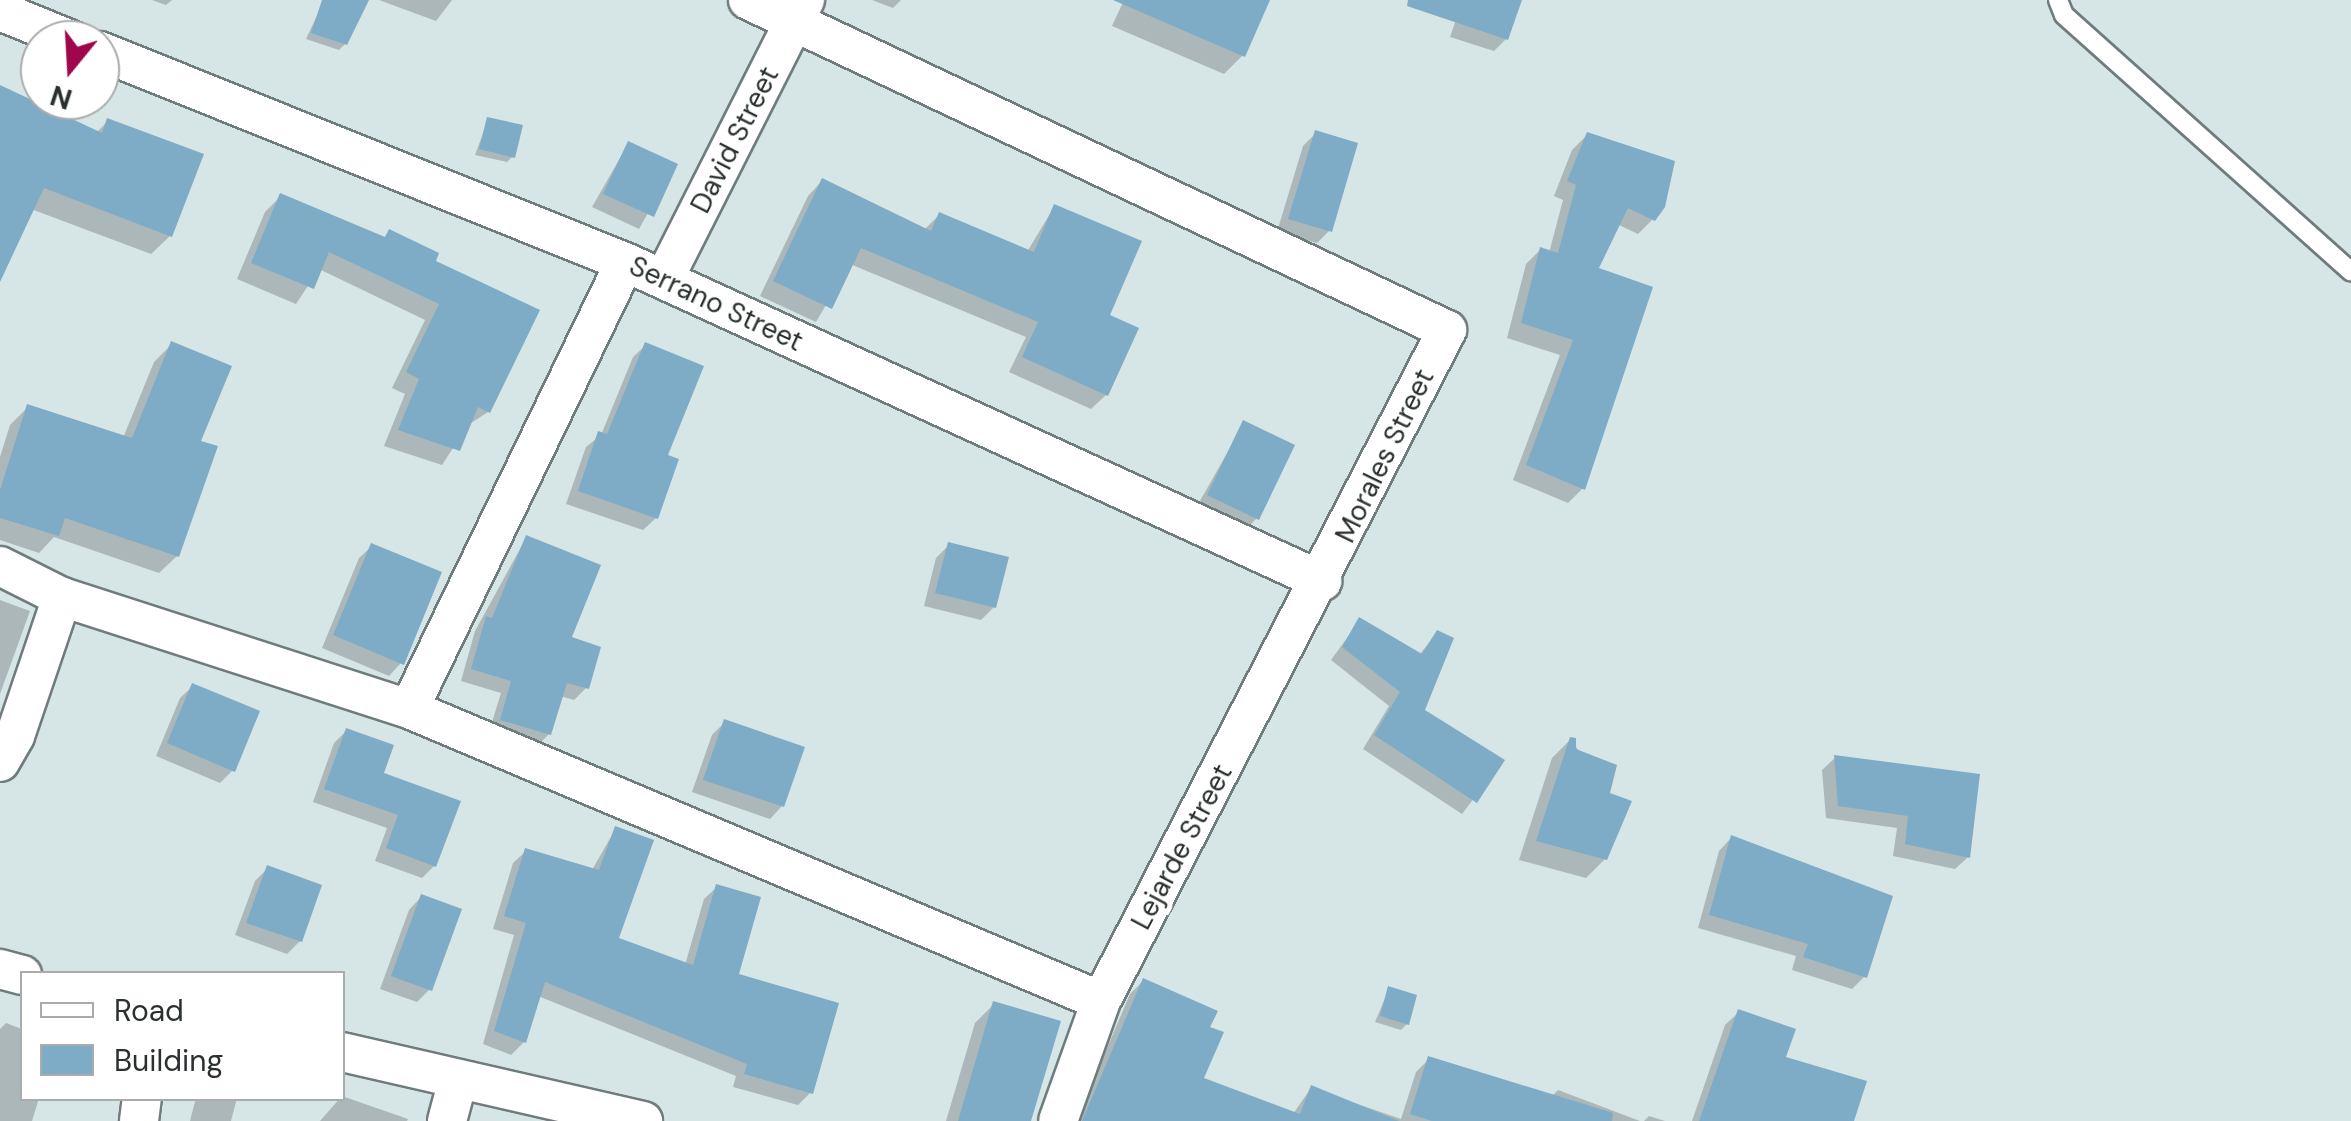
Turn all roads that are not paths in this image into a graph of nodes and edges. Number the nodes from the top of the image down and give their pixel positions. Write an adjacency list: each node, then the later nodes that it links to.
1 (748, 0): 3 (street)
2 (2058, 0): 6 (lane)
3 (799, 10): 7 (street, David Street); 9 (street, Morales Street)
4 (120, 60): 5 (street, Serrano Street)
5 (625, 262): 7 (street, Serrano Street); 11 (street)
6 (2351, 272)
7 (664, 279): 9 (street, Serrano Street)
8 (0, 566): 10 (street)
9 (1322, 581): 13 (street, Lejarde Street)
10 (62, 597): 11 (street); 12 (street)
11 (409, 709): 13 (street)
12 (0, 762)
13 (1101, 1001): 18 (street, Lejarde Street)
14 (345, 1053): 15 (street)
15 (458, 1080): 16 (street); 17 (street)
16 (447, 1121)
17 (643, 1121)
18 (1058, 1121)

